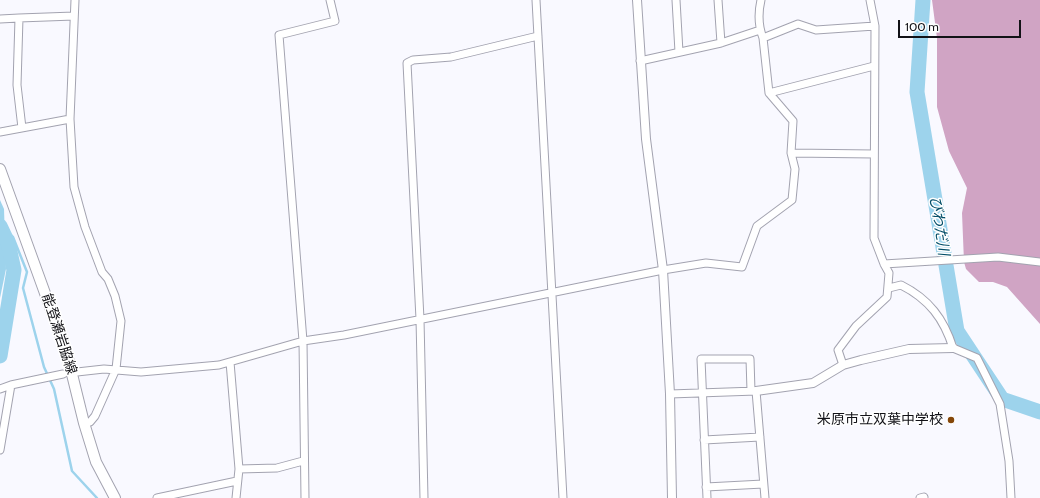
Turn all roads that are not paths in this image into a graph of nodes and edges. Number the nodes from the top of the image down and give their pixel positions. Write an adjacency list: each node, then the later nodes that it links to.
1 (75, 0): 9 (street)
2 (330, 0): 33 (street)
3 (536, 0): 14 (street)
4 (637, 0): 18 (street)
5 (676, 0): 17 (street)
6 (718, 0): 16 (street)
7 (761, 0): 13 (street)
8 (870, 0): 12 (street)
9 (74, 16): 10 (street); 21 (street)
10 (19, 18): 11 (street); 22 (street)
11 (0, 19)
12 (875, 26): 15 (street); 19 (street)
13 (760, 30): 15 (street); 16 (street)
14 (538, 36): 31 (street); 32 (street)
15 (763, 38): 20 (street)
16 (721, 43): 17 (street)
17 (679, 52): 18 (street)
18 (640, 61): 29 (street)
19 (874, 66): 20 (street); 25 (street)
20 (769, 93): 24 (street)
21 (70, 119): 22 (street); 37 (street)
22 (22, 128): 23 (street)
23 (0, 132)
24 (791, 152): 25 (street); 29 (street)
25 (874, 154): 28 (street)
26 (0, 169): 44 (main road, 能登瀬岩脇線)
27 (1040, 262): 28 (street)
28 (884, 264): 30 (street)
29 (663, 270): 31 (street); 43 (street)
30 (889, 288): 34 (street); 36 (street)
31 (552, 294): 32 (street); 58 (street)
32 (420, 319): 33 (street); 57 (street)
33 (303, 340): 35 (street); 48 (street)
34 (953, 348): 36 (street); 62 (street)
35 (230, 362): 37 (street); 49 (street)
36 (843, 365): 41 (street)
37 (116, 370): 38 (street); 44 (street)
38 (77, 372)
39 (63, 374): 40 (street)
40 (6, 387): 47 (street)
41 (754, 391): 42 (street); 42 (street); 45 (street)
42 (702, 393): 43 (street); 46 (street)
43 (670, 394): 59 (street)
44 (84, 423): 53 (main road, 能登瀬岩脇線)
45 (760, 437): 46 (street); 51 (street)
46 (704, 440): 52 (street)
47 (0, 450)
48 (303, 461): 49 (street); 56 (street)
49 (239, 469): 50 (street)
50 (237, 481): 54 (street); 55 (street)
51 (764, 484): 52 (street); 61 (street)
52 (706, 487): 60 (street)
53 (115, 498)
54 (157, 498)
55 (236, 498)
56 (305, 498)
57 (424, 498)
58 (563, 498)
59 (672, 498)
60 (707, 498)
61 (765, 498)
62 (1011, 498)

